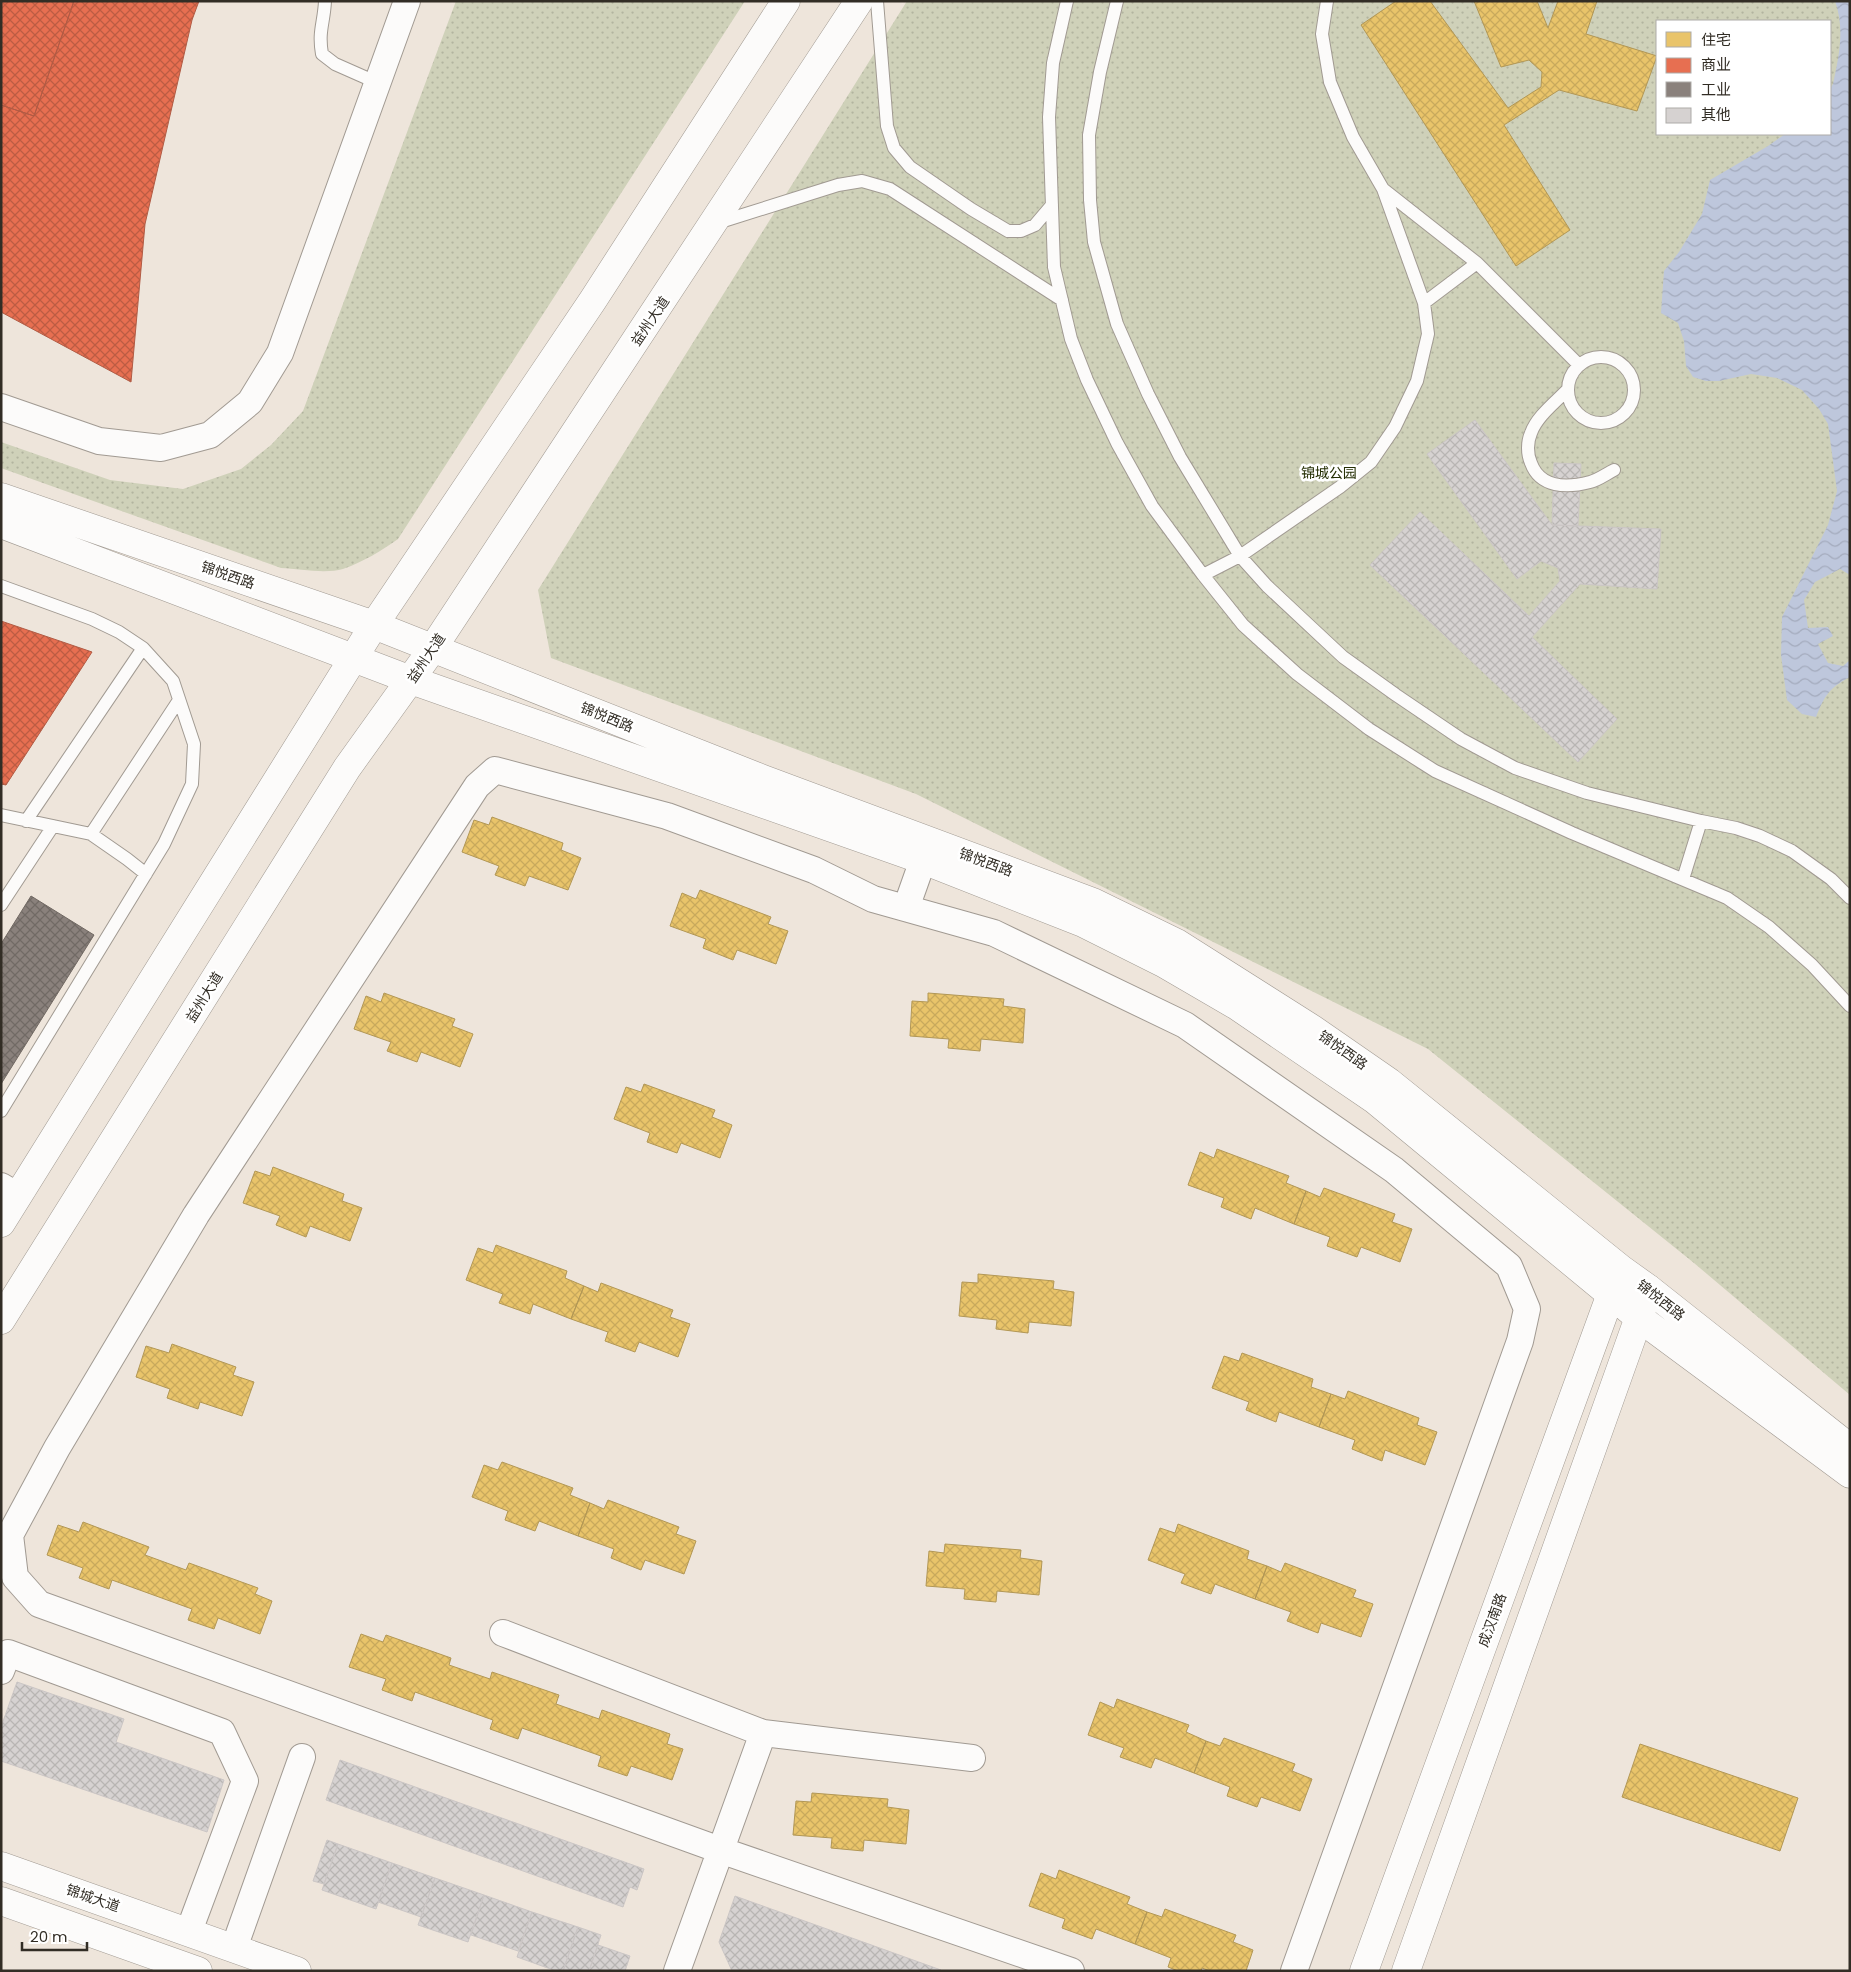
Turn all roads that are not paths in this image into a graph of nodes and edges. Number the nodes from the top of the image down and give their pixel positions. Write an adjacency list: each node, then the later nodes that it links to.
1 (326, 1): 9 (lane)
2 (407, 1): 9 (street)
3 (786, 1): 25 (main road)
4 (859, 1): 12 (main road, 益州大道)
5 (877, 1): 11 (lane)
6 (1067, 1): 11 (lane)
7 (1117, 1): 22 (lane)
8 (1327, 1): 10 (lane)
9 (378, 83): 18 (street)
10 (1383, 189): 13 (lane); 15 (lane)
11 (1052, 205): 14 (lane)
12 (714, 223): 14 (lane); 27 (main road, 益州大道)
13 (1477, 263): 15 (lane); 16 (lane)
14 (1062, 300): 23 (lane)
15 (1424, 303): 22 (lane)
16 (1580, 364): 17 (lane); 17 (lane)
17 (1568, 389): 19 (lane)
18 (1, 407)
19 (1614, 470)
20 (1, 497): 25 (main road, 锦悦西路)
21 (1, 524): 28 (main road, 锦悦西路)
22 (1240, 556): 23 (lane); 33 (lane)
23 (1203, 575): 38 (lane)
24 (1, 586): 26 (lane)
25 (374, 625): 27 (main road, 锦悦西路); 28 (main road)
26 (143, 648): 30 (lane); 32 (lane)
27 (433, 648): 29 (main road, 益州大道); 46 (main road, 锦悦西路)
28 (354, 659): 29 (main road, 锦悦西路); 44 (main road)
29 (412, 680): 36 (main road, 锦悦西路); 50 (main road, 益州大道)
30 (179, 700): 35 (lane); 37 (lane)
31 (1, 815): 32 (lane)
32 (26, 821): 34 (lane)
33 (1701, 822): 38 (lane); 39 (lane)
34 (53, 826): 35 (lane); 40 (lane)
35 (91, 834): 37 (lane)
36 (923, 860): 41 (street); 48 (main road, 锦悦西路)
37 (146, 874): 43 (lane)
38 (1683, 879): 42 (lane)
39 (1850, 898)
40 (1, 905)
41 (906, 908): 58 (street); 67 (street)
42 (1850, 1006)
43 (1, 1111)
44 (10, 1191): 45 (main road)
45 (1, 1222)
46 (1621, 1269): 47 (main road, 锦悦西路); 48 (main road, 成汉南路)
47 (1649, 1289): 49 (main road); 51 (main road, 锦悦西路)
48 (1611, 1295): 49 (main road, 锦悦西路); 68 (main road, 成汉南路)
49 (1638, 1317): 52 (main road, 锦悦西路); 69 (main road)
50 (1, 1320)
51 (1850, 1448)
52 (1850, 1474)
53 (502, 1633): 55 (street)
54 (1, 1671): 61 (street)
55 (763, 1733): 57 (street); 58 (street)
56 (302, 1757): 62 (street)
57 (972, 1758)
58 (720, 1850): 65 (street); 66 (street)
59 (1, 1866): 61 (main road, 锦城大道)
60 (1, 1901): 63 (main road)
61 (189, 1931): 62 (main road, 锦城大道)
62 (234, 1948): 64 (main road, 锦城大道)
63 (198, 1971)
64 (297, 1971)
65 (677, 1971)
66 (1071, 1971)
67 (1294, 1971)
68 (1364, 1971)
69 (1406, 1971)

